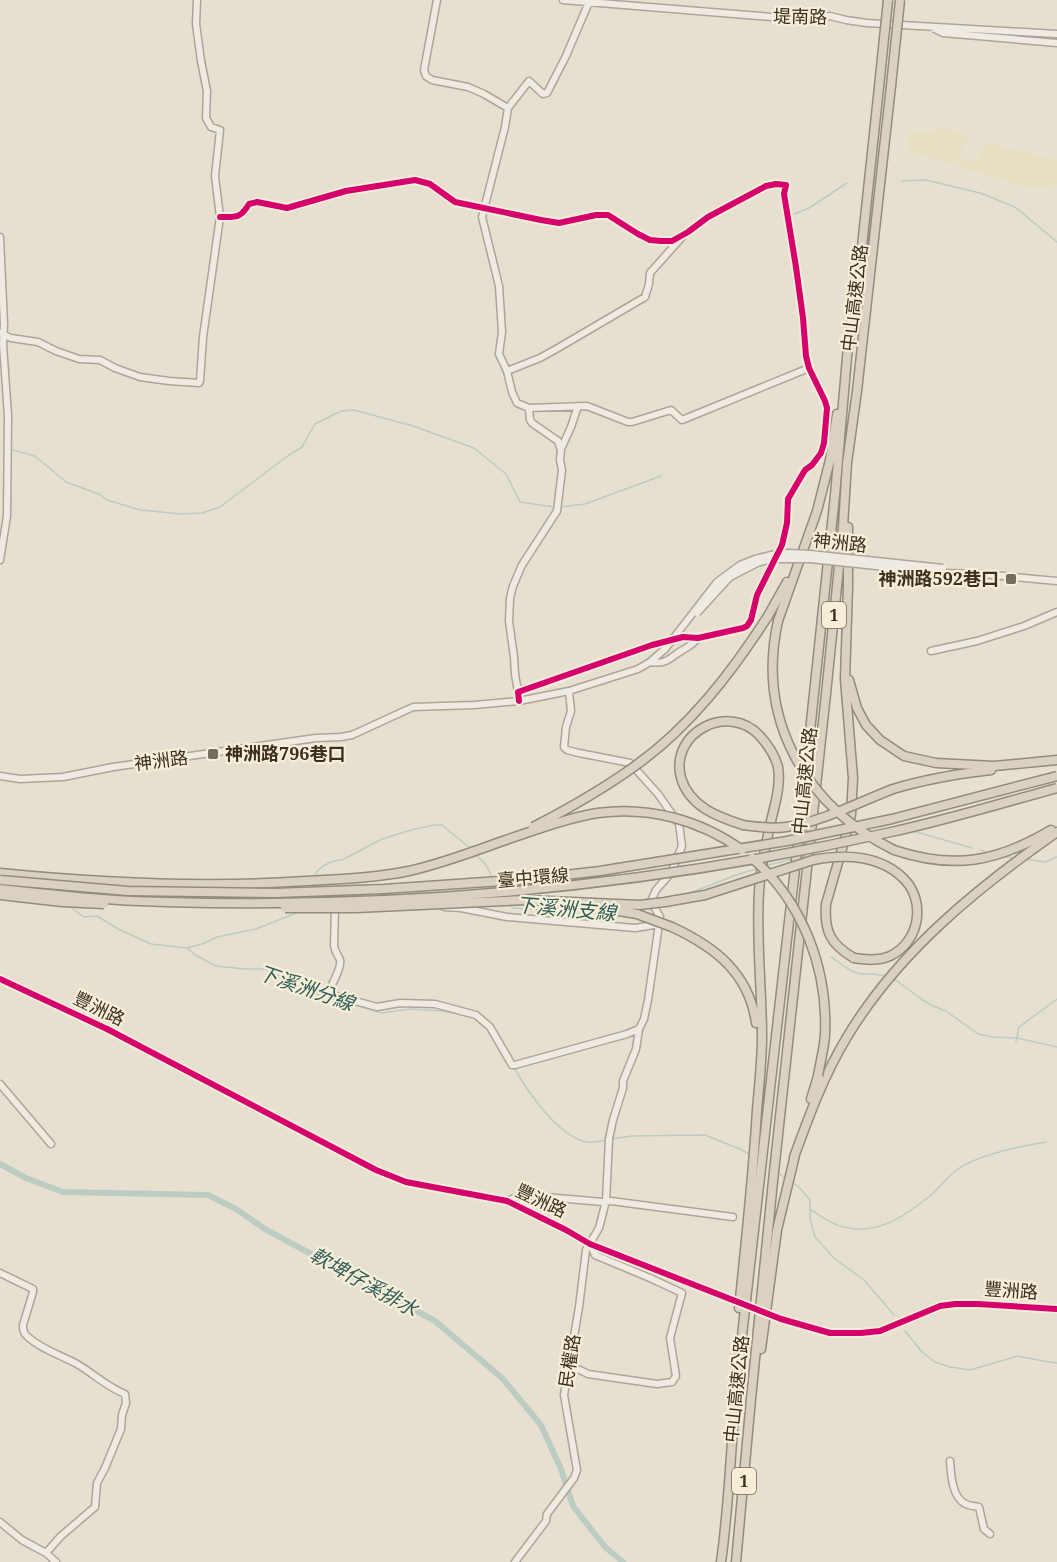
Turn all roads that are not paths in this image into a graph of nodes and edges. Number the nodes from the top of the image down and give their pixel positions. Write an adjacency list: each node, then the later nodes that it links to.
1 (197, 0): 12 (street)
2 (436, 0): 10 (street)
3 (563, 0): 6 (street, 堤南路)
4 (888, 0): 16 (highway, 中山高速公路 / 1, bridge)
5 (900, 0): 22 (highway, 中山高速公路 / 1, bridge)
6 (588, 2): 7 (street, 堤南路); 10 (street)
7 (930, 27): 8 (street, 堤南路); 9 (street, 堤南路)
8 (1057, 34)
9 (1057, 43)
10 (508, 108): 11 (street)
11 (486, 208): 12 (street); 13 (street); 18 (street)
12 (220, 217): 15 (street)
13 (688, 232): 17 (street); 18 (street)
14 (0, 237): 15 (street)
15 (2, 334): 24 (street)
16 (848, 346): 23 (highway); 54 (highway, 中山高速公路 / 1)
17 (809, 368): 19 (street); 27 (street)
18 (507, 371): 20 (street)
19 (578, 406): 20 (street); 21 (street)
20 (529, 408): 21 (street)
21 (561, 450): 32 (street)
22 (847, 463): 29 (highway); 62 (highway, 中山高速公路 / 1)
23 (808, 539): 38 (highway, bridge); 40 (highway, bridge)
24 (0, 560)
25 (1057, 581): 30 (street, 神洲路, bridge)
26 (1057, 612): 28 (street)
27 (698, 638): 30 (street); 32 (street)
28 (931, 651)
29 (846, 656): 34 (highway); 45 (highway, bridge)
30 (650, 662): 31 (street, 神洲路)
31 (569, 691): 33 (street, 神洲路); 47 (street)
32 (518, 692): 33 (street)
33 (519, 701): 35 (street, 神洲路)
34 (1057, 760): 50 (highway, bridge)
35 (0, 776)
36 (1057, 776): 42 (highway, 臺中環線, bridge)
37 (1057, 788): 43 (highway, 臺中環線, bridge)
38 (1057, 826)
39 (1057, 832): 51 (highway)
40 (500, 842): 41 (highway); 51 (highway, bridge)
41 (0, 873)
42 (0, 880)
43 (0, 888)
44 (0, 896): 45 (highway, bridge); 46 (street, bridge)
45 (556, 902): 50 (highway, bridge)
46 (335, 907): 47 (street); 49 (street)
47 (660, 924): 49 (street, 民權路)
48 (0, 979): 55 (street, 豐洲路)
49 (639, 1029): 56 (street, 民權路)
50 (761, 1062): 54 (highway)
51 (822, 1075): 62 (highway)
52 (0, 1084): 53 (street)
53 (51, 1144)
54 (759, 1149): 69 (highway, 中山高速公路 / 1)
55 (507, 1201): 56 (street); 58 (street, 豐洲路)
56 (606, 1201): 57 (street); 58 (street, 民權路)
57 (733, 1217)
58 (590, 1244): 60 (street, 豐洲路, bridge); 61 (street, 民權路); 61 (street)
59 (0, 1273): 66 (street)
60 (1057, 1309)
61 (568, 1368): 68 (street, 民權路)
62 (751, 1399): 70 (highway, 中山高速公路 / 1)
63 (950, 1461): 65 (street)
64 (0, 1522): 66 (street)
65 (990, 1534)
66 (46, 1553): 67 (street)
67 (56, 1562)
68 (515, 1562)
69 (721, 1562)
70 (736, 1562)

